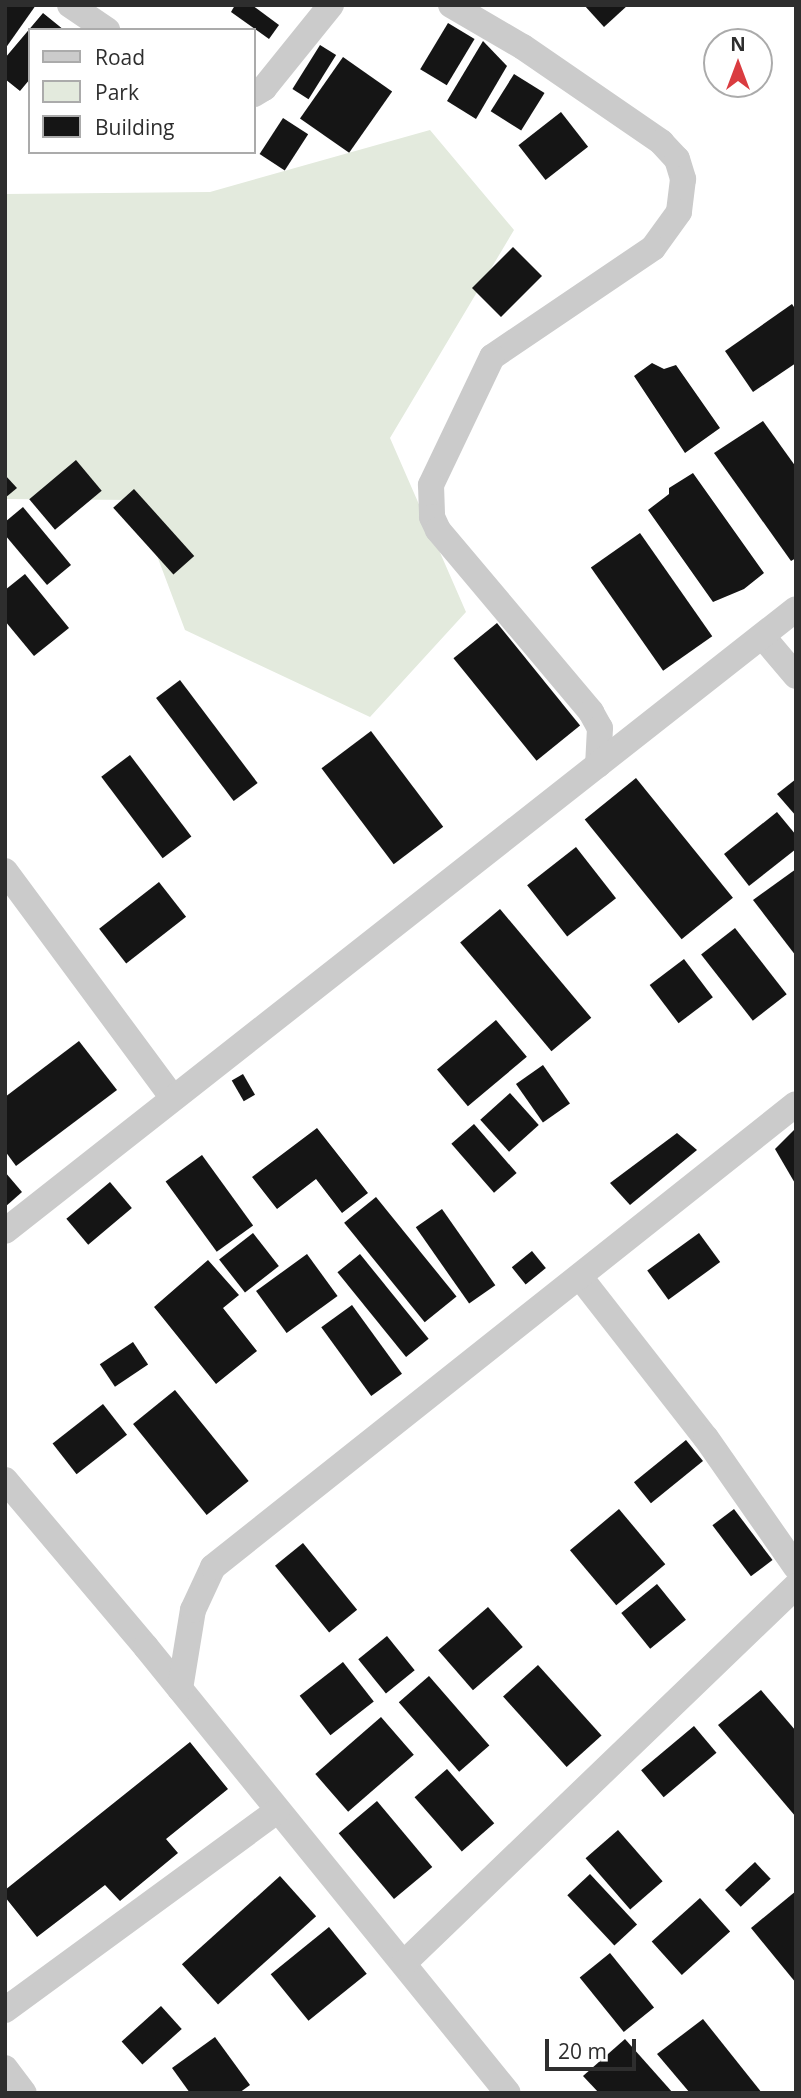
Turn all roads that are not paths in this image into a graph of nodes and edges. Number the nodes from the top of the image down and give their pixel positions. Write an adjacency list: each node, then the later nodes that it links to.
1 (70, 5): 4 (street)
2 (331, 5): 5 (street)
3 (451, 5): 9 (street)
4 (104, 28)
5 (256, 93)
6 (796, 609): 7 (street)
7 (762, 637): 8 (street); 9 (street)
8 (796, 676)
9 (598, 765): 11 (street)
10 (5, 871): 11 (street)
11 (173, 1098): 13 (street)
12 (796, 1104): 14 (street)
13 (5, 1231)
14 (580, 1277): 16 (street); 18 (street)
15 (5, 1480): 18 (street)
16 (796, 1567)
17 (796, 1586): 20 (street)
18 (180, 1689): 19 (street)
19 (278, 1810): 20 (street); 21 (street)
20 (404, 1963): 24 (street)
21 (5, 2010)
22 (5, 2068): 23 (street)
23 (24, 2093)
24 (508, 2093)

